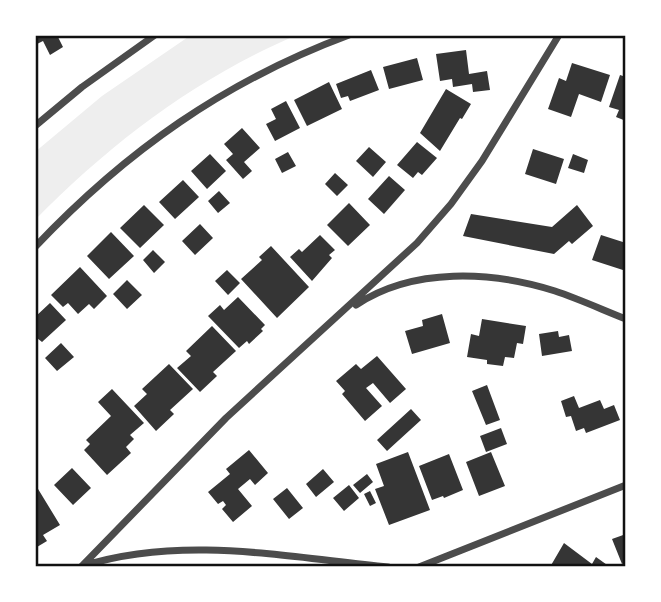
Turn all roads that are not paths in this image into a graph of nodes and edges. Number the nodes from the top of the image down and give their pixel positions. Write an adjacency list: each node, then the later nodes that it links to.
1 (155, 35): 4 (street)
2 (349, 35): 5 (street)
3 (559, 35): 7 (street)
4 (35, 126)
5 (35, 247)
6 (626, 319): 7 (street)
7 (332, 321): 9 (street)
8 (626, 485): 11 (street)
9 (81, 567): 10 (street)
10 (387, 567)
11 (419, 567)

